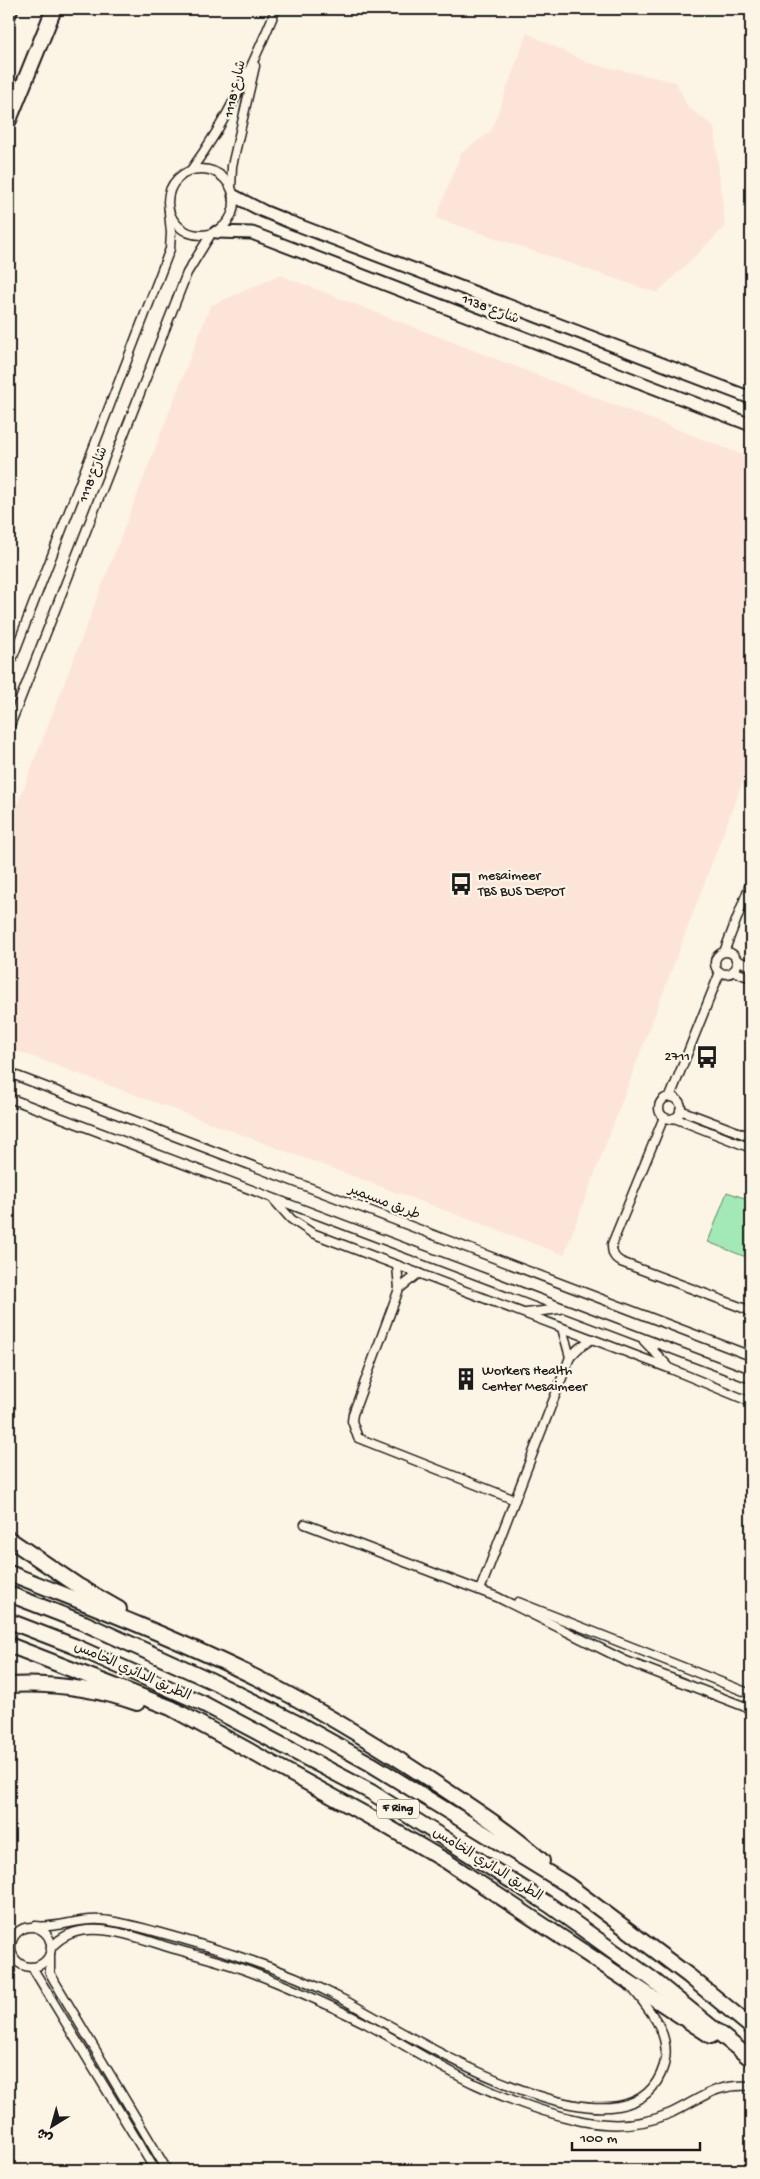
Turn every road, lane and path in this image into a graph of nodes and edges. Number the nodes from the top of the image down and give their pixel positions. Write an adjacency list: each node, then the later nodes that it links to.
1 (10, 9): 3 (highway)
2 (276, 9): 5 (street, شارع 1118)
3 (9, 12)
4 (54, 12): 6 (highway)
5 (257, 54): 7 (street, شارع 1118); 8 (street, شارع 1118)
6 (9, 120)
7 (191, 170): 8 (street); 9 (street)
8 (233, 192): 10 (street); 11 (street, شارع 1138)
9 (168, 212): 10 (street); 13 (street, شارع 1118)
10 (214, 233): 12 (street, شارع 1138); 14 (street, شارع 1118)
11 (751, 398)
12 (751, 425)
13 (9, 667)
14 (9, 728)
15 (751, 882): 16 (street)
16 (724, 952): 17 (street); 20 (street)
17 (736, 960): 18 (street); 19 (street)
18 (751, 966)
19 (733, 971): 20 (street); 21 (street)
20 (720, 972): 23 (street)
21 (751, 978)
22 (9, 1073): 40 (street, طريق مسيمير)
23 (670, 1097): 25 (street); 26 (street)
24 (9, 1098): 30 (street)
25 (680, 1110): 27 (street); 28 (street)
26 (664, 1117): 27 (street); 35 (street)
27 (674, 1118): 29 (street)
28 (751, 1137)
29 (751, 1148)
30 (274, 1200): 31 (street); 34 (street)
31 (397, 1265): 32 (street); 33 (street)
32 (419, 1273): 33 (street); 36 (street)
33 (399, 1289): 45 (street)
34 (561, 1308): 36 (street); 38 (street)
35 (751, 1311)
36 (524, 1313): 37 (street)
37 (562, 1328): 39 (street); 41 (street)
38 (640, 1338): 42 (street); 43 (street)
39 (592, 1339): 41 (street); 42 (street)
40 (751, 1356)
41 (570, 1357): 45 (street)
42 (671, 1369): 44 (street)
43 (751, 1380)
44 (751, 1402)
45 (515, 1500): 49 (street)
46 (305, 1524): 49 (street)
47 (9, 1539): 53 (highway)
48 (9, 1572): 53 (highway)
49 (480, 1590): 51 (street)
50 (9, 1594): 59 (highway, الطريق الدائري الخامس / F Ring)
51 (497, 1597): 56 (street); 57 (street)
52 (9, 1620): 65 (highway, الطريق الدائري الخامس / F Ring)
53 (176, 1641): 59 (highway)
54 (9, 1645): 58 (highway)
55 (9, 1685): 58 (highway)
56 (751, 1694)
57 (751, 1709)
58 (232, 1742): 63 (highway)
59 (568, 1885): 64 (highway, الطريق الدائري الخامس / F Ring)
60 (35, 1926): 61 (street); 62 (street); 67 (street)
61 (51, 1951): 62 (street); 68 (street); 69 (street)
62 (32, 1967): 70 (street)
63 (629, 1983): 65 (highway); 67 (street)
64 (751, 2027)
65 (751, 2061)
66 (751, 2086): 68 (street)
67 (569, 2106): 68 (street)
68 (566, 2117)
69 (162, 2162): 70 (street); 71 (street)
70 (152, 2169)
71 (167, 2170)

